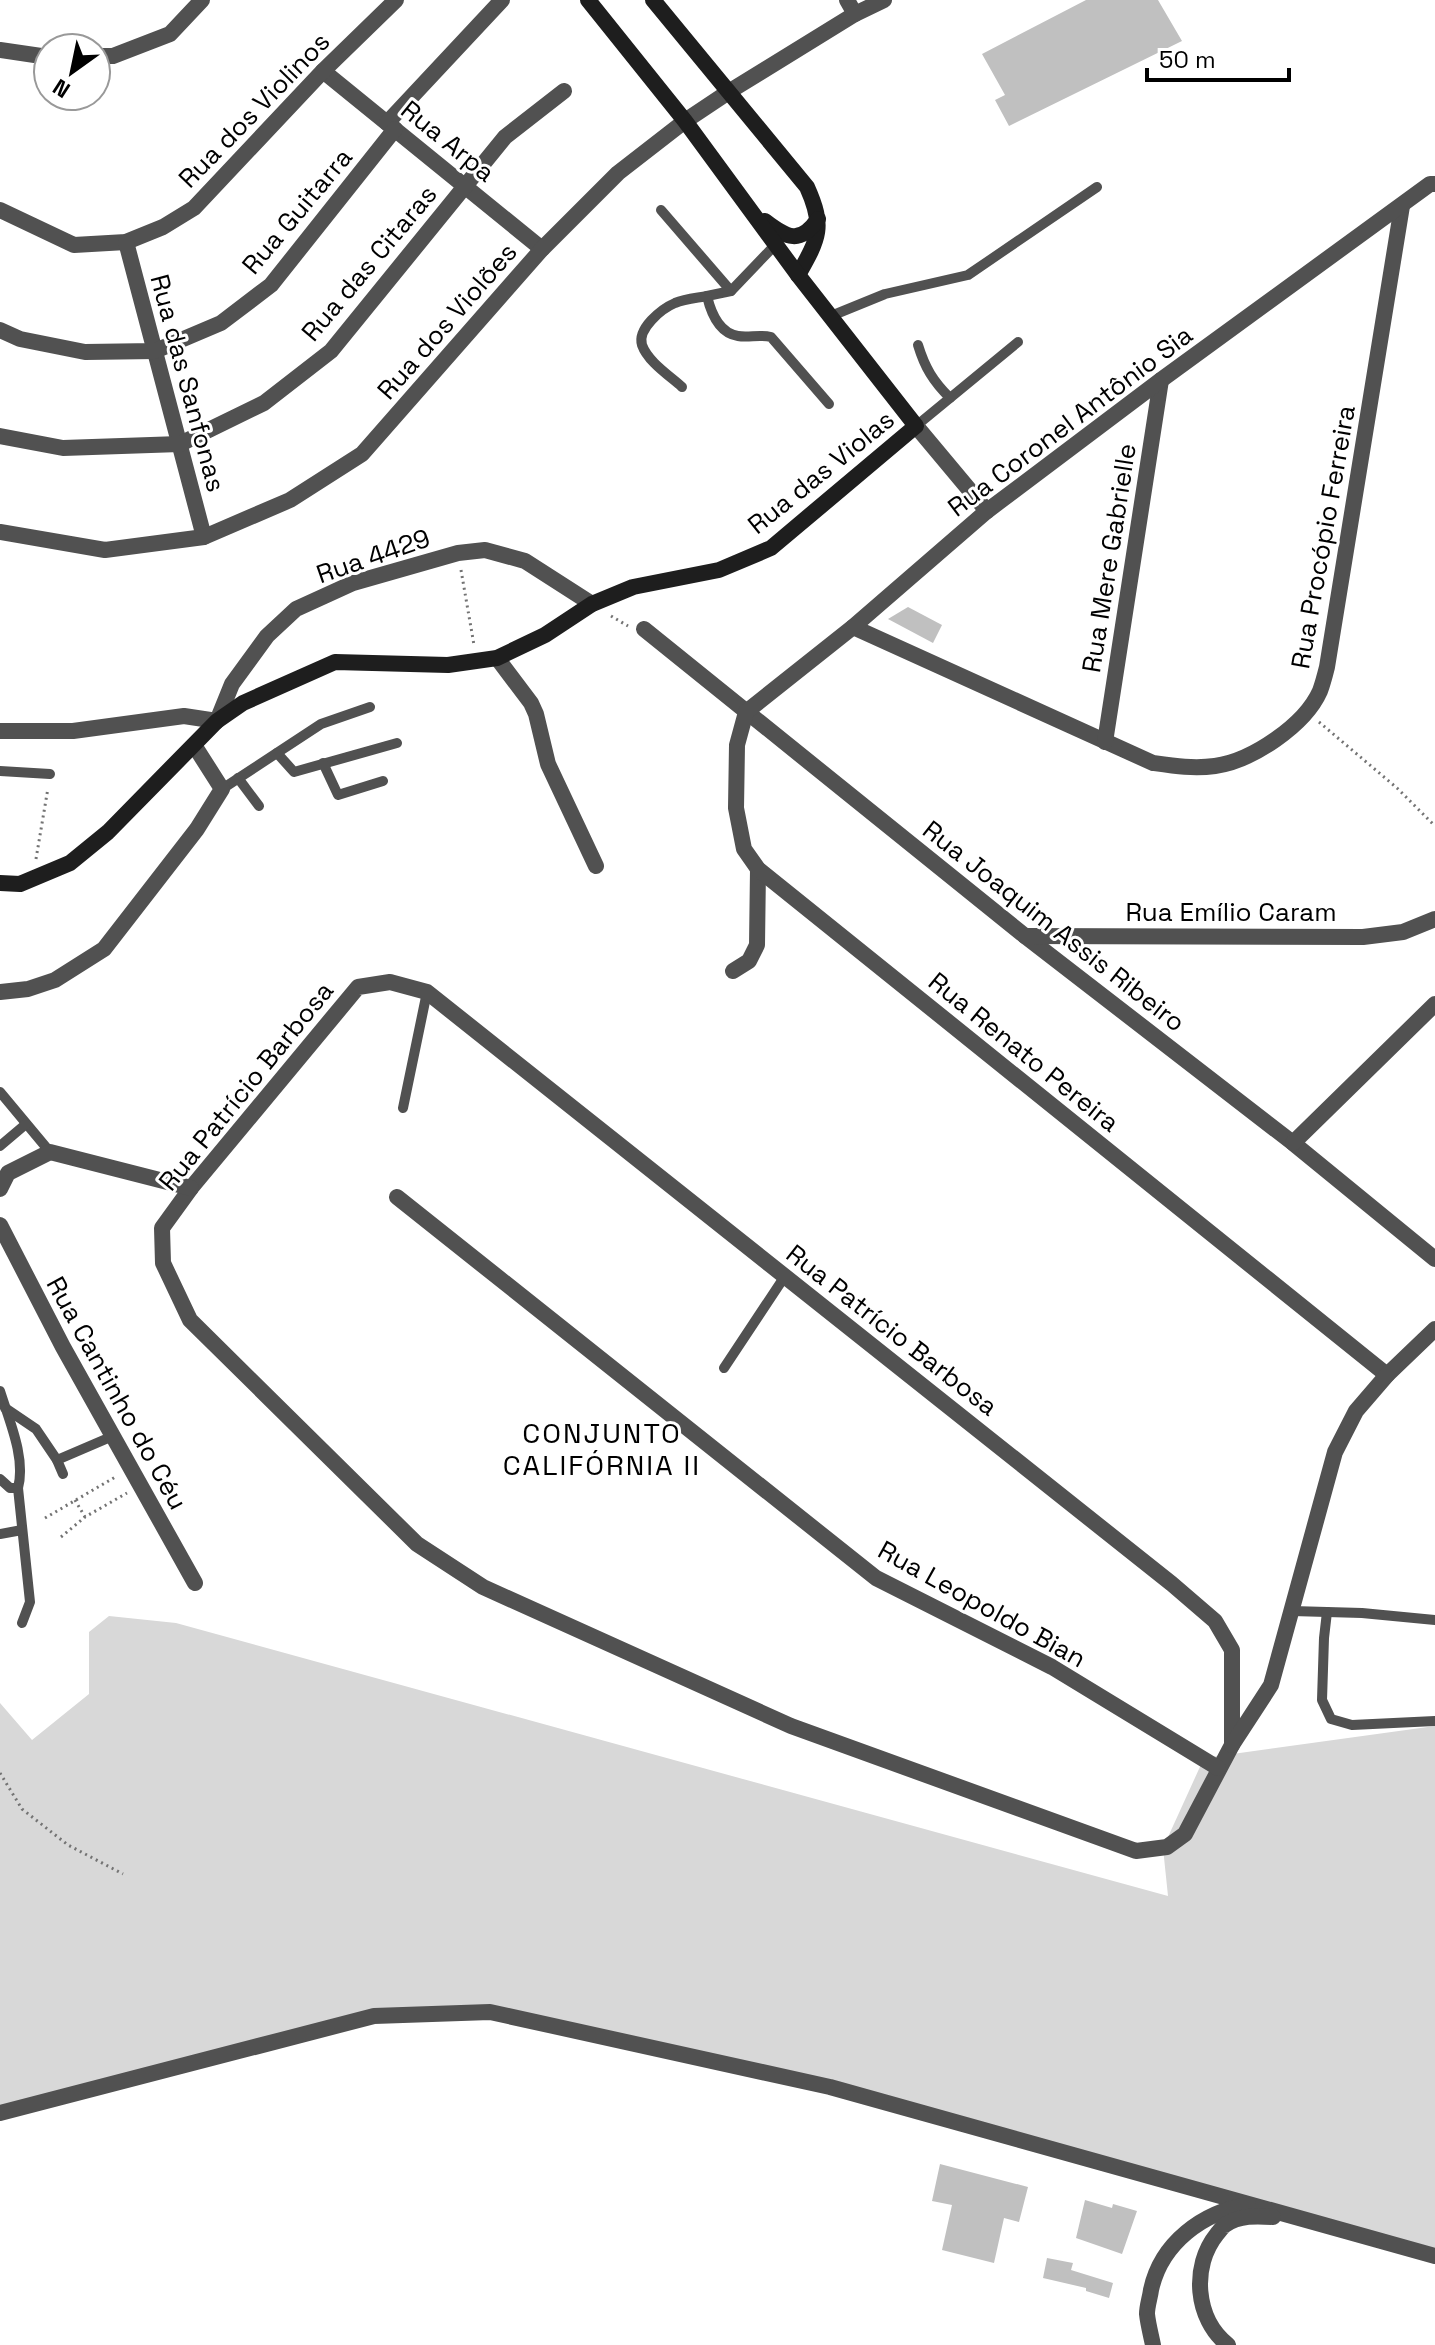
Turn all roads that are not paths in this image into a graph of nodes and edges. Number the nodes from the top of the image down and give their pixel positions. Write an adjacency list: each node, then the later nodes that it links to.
1 (202, 0): 10 (street)
2 (396, 0): 11 (street, Rua dos Violinos)
3 (502, 0): 15 (street, Rua Guitarra)
4 (653, 0): 13 (street)
5 (884, 0): 7 (street, Rua dos Violões)
6 (592, 1): 14 (street)
7 (851, 7): 13 (street, Rua dos Violões)
8 (0, 50): 9 (street)
9 (32, 55)
10 (112, 56)
11 (323, 71): 15 (street, Rua Arpa); 24 (street, Rua dos Violinos)
12 (564, 91): 17 (street, Rua das Citaras)
13 (730, 91): 14 (street, Rua dos Violões); 23 (street)
14 (685, 121): 20 (street); 26 (street, Rua dos Violões)
15 (391, 126): 17 (street, Rua Arpa); 34 (street, Rua Guitarra)
16 (1435, 184): 19 (street, Rua Coronel Antônio Sia)
17 (464, 186): 26 (street, Rua Arpa); 41 (street, Rua das Citaras)
18 (1097, 187): 30 (lane)
19 (1402, 206): 35 (street, Rua Coronel Antônio Sia); 53 (street, Rua Procópio Ferreira)
20 (748, 208): 23 (street); 25 (street)
21 (0, 210): 24 (street, Rua dos Violinos)
22 (661, 210): 28 (lane)
23 (819, 218): 27 (street)
24 (126, 242): 34 (street, Rua das Sanfonas)
25 (776, 244): 27 (street); 28 (lane)
26 (542, 249): 44 (street, Rua dos Violões)
27 (798, 275): 30 (street)
28 (731, 291): 29 (lane)
29 (707, 296): 36 (lane); 38 (lane)
30 (831, 316): 39 (street)
31 (0, 330): 34 (street, Rua Guitarra)
32 (1018, 342): 37 (lane)
33 (918, 345): 37 (lane)
34 (155, 351): 41 (street, Rua das Sanfonas)
35 (1161, 380): 42 (street, Rua Coronel Antônio Sia); 53 (street, Rua Mere Gabrielle)
36 (682, 387)
37 (950, 398): 39 (lane)
38 (829, 404)
39 (916, 426): 42 (street); 45 (street, Rua das Violas)
40 (0, 436): 41 (street, Rua das Citaras)
41 (180, 444): 44 (street, Rua das Sanfonas)
42 (987, 511): 46 (street, Rua Coronel Antônio Sia)
43 (0, 532): 44 (street, Rua dos Violões)
44 (204, 537)
45 (592, 604): 48 (street, Rua das Violas); 51 (street, Rua 4429)
46 (853, 627): 50 (street, Rua Coronel Antônio Sia); 53 (street, Rua Procópio Ferreira)
47 (644, 629): 50 (street, Rua Joaquim Assis Ribeiro)
48 (497, 658): 51 (street, Rua das Violas); 64 (street)
49 (370, 707): 56 (lane)
50 (746, 712): 65 (street, Rua Renato Pereira); 68 (street, Rua Joaquim Assis Ribeiro)
51 (217, 721): 52 (street); 55 (street, Rua das Violas)
52 (0, 731)
53 (1105, 742)
54 (397, 743): 57 (lane)
55 (194, 745): 62 (street); 66 (street, Rua das Violas)
56 (277, 753): 57 (lane); 60 (lane)
57 (323, 763): 61 (lane)
58 (0, 771): 59 (lane)
59 (50, 774)
60 (238, 778): 62 (lane); 63 (lane)
61 (383, 781)
62 (222, 789): 70 (street)
63 (259, 806)
64 (596, 866)
65 (758, 869): 69 (street); 87 (street, Rua Renato Pereira)
66 (0, 883)
67 (1435, 919): 68 (street, Rua Emílio Caram)
68 (1025, 936): 76 (street, Rua Joaquim Assis Ribeiro)
69 (733, 971)
70 (0, 992)
71 (427, 992): 74 (lane); 79 (street, Rua Patrício Barbosa); 84 (street, Rua Patrício Barbosa)
72 (1435, 1004): 76 (street)
73 (0, 1092): 75 (lane)
74 (403, 1108)
75 (26, 1124): 77 (lane); 78 (lane)
76 (1293, 1143): 83 (street, Rua Joaquim Assis Ribeiro)
77 (0, 1146)
78 (50, 1152): 79 (street); 80 (street)
79 (191, 1188): 104 (street, Rua Patrício Barbosa)
80 (0, 1189)
81 (397, 1197): 104 (street, Rua Leopoldo Bian)
82 (0, 1225): 90 (street, Rua Cantinho do Céu)
83 (1435, 1259)
84 (785, 1276): 86 (lane); 103 (street, Rua Patrício Barbosa)
85 (1435, 1329): 87 (street)
86 (724, 1368)
87 (1387, 1375): 98 (street)
88 (0, 1391): 89 (lane)
89 (5, 1407): 91 (lane); 94 (lane)
90 (113, 1436): 91 (lane); 97 (street, Rua Cantinho do Céu)
91 (57, 1460): 92 (lane)
92 (63, 1474)
93 (0, 1479): 94 (lane)
94 (18, 1488): 95 (lane)
95 (22, 1530): 96 (lane); 101 (lane)
96 (0, 1534)
97 (195, 1583)
98 (1292, 1611): 99 (lane); 103 (street)
99 (1327, 1612): 100 (lane); 102 (lane)
100 (1435, 1620)
101 (22, 1623)
102 (1435, 1721)
103 (1232, 1745): 104 (street, Rua Patrício Barbosa)
104 (1218, 1768)
105 (0, 2113): 106 (street)
106 (1253, 2204): 107 (street); 109 (street)
107 (1299, 2217): 108 (street); 110 (street)
108 (1435, 2256)
109 (1153, 2345)
110 (1228, 2345)

